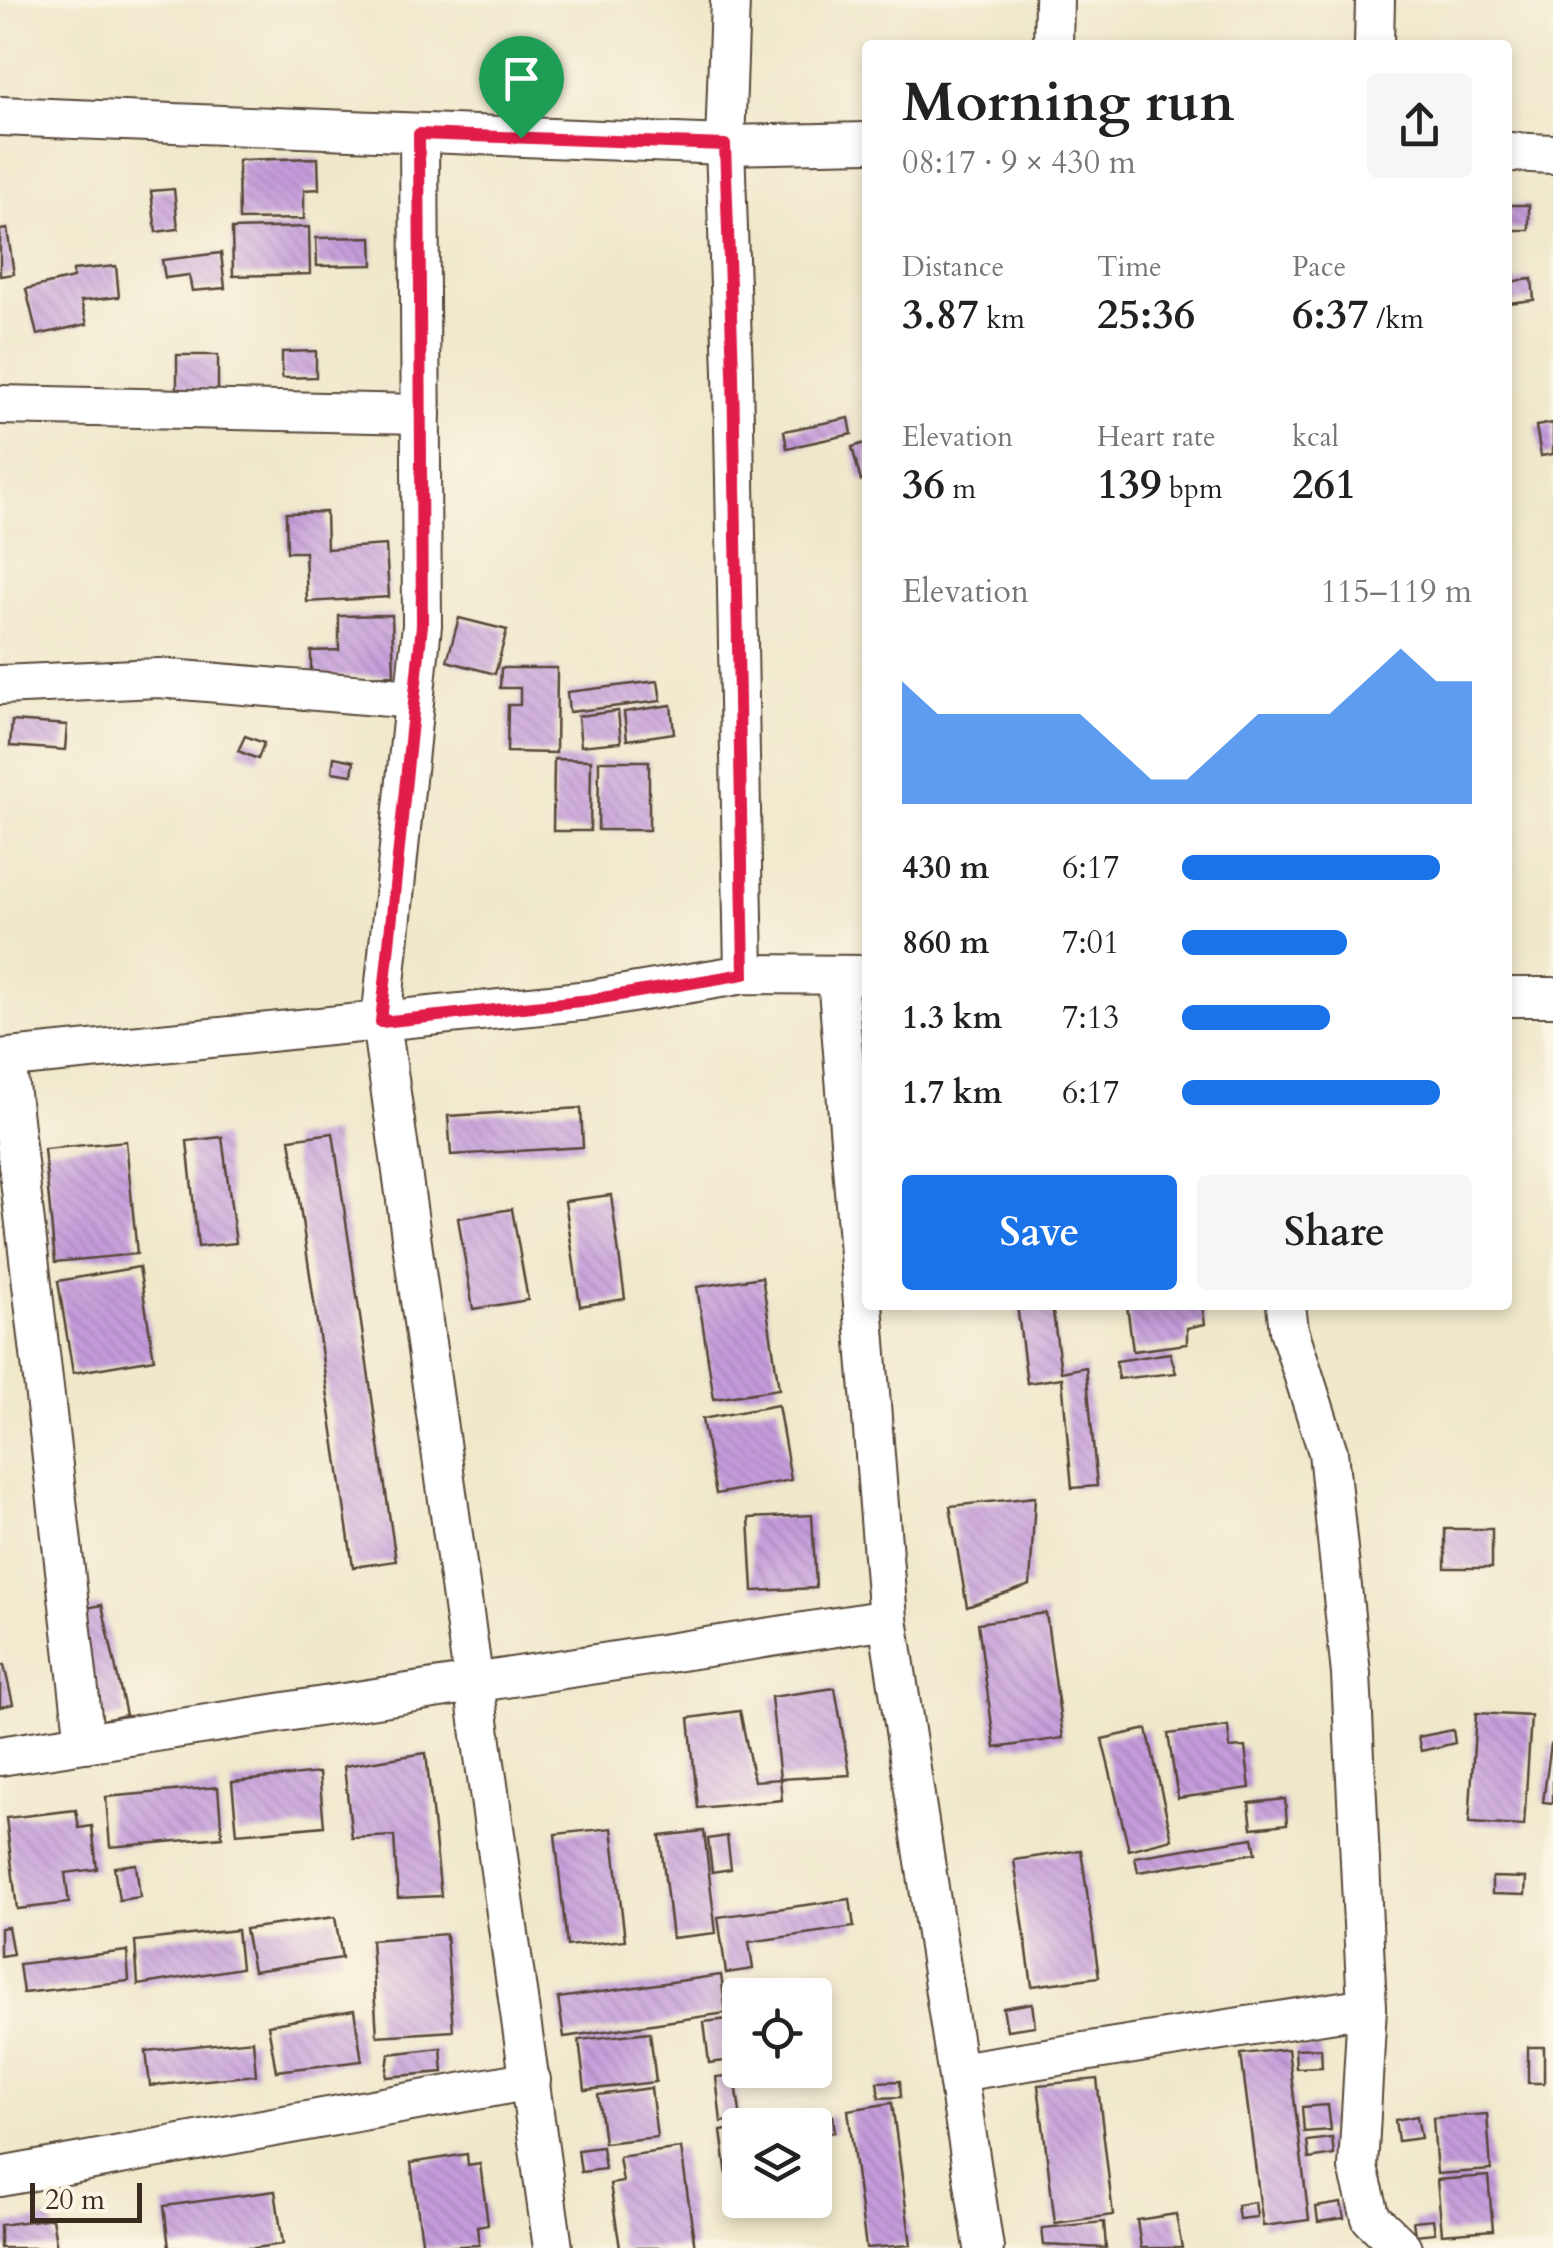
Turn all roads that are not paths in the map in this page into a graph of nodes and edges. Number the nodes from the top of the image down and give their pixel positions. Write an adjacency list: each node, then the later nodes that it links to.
1 (730, 0): 9 (street)
2 (1054, 0): 4 (street)
3 (1375, 0): 5 (street)
4 (1053, 40)
5 (1374, 40)
6 (0, 116): 7 (street)
7 (419, 134): 9 (street); 13 (street)
8 (862, 142): 9 (street)
9 (725, 145): 16 (street)
10 (1512, 152): 11 (street)
11 (1553, 154)
12 (0, 405): 13 (street)
13 (421, 414): 15 (street)
14 (0, 684): 15 (street)
15 (414, 700): 20 (street)
16 (744, 974): 17 (street); 20 (street)
17 (852, 975): 22 (street)
18 (1512, 997): 19 (street)
19 (1553, 997)
20 (381, 1022): 21 (street); 26 (street)
21 (3, 1059): 27 (street)
22 (862, 1154)
23 (871, 1310): 25 (street)
24 (1287, 1310): 29 (street)
25 (888, 1620): 26 (street); 30 (street)
26 (474, 1683): 27 (street); 31 (street)
27 (85, 1744): 28 (street)
28 (0, 1756)
29 (1367, 2008): 30 (street); 35 (street)
30 (958, 2072): 34 (street)
31 (531, 2080): 32 (street); 33 (street)
32 (0, 2176)
33 (553, 2248)
34 (984, 2248)
35 (1402, 2248)

